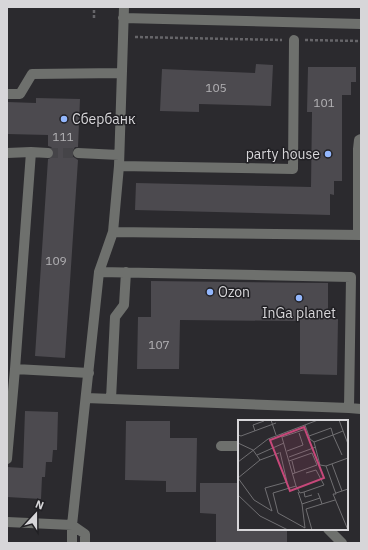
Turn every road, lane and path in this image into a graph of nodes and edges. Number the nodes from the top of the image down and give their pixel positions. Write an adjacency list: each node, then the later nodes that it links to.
1 (94, 7): 3 (path)
2 (124, 7): 4 (lane)
3 (94, 18)
4 (123, 18): 5 (lane); 6 (lane)
5 (361, 24)
6 (123, 37): 7 (path); 9 (lane)
7 (294, 40): 8 (path); 17 (lane)
8 (361, 41)
9 (121, 73): 10 (lane); 16 (lane)
10 (7, 94)
11 (361, 139): 19 (lane)
12 (31, 152): 13 (lane); 14 (lane); 22 (lane)
13 (7, 153)
14 (48, 153)
15 (78, 153): 16 (lane)
16 (119, 155): 17 (lane)
17 (119, 166): 18 (lane)
18 (113, 232): 19 (lane); 20 (lane)
19 (360, 235)
20 (99, 272): 21 (lane); 23 (lane)
21 (126, 272): 25 (lane); 26 (lane)
22 (15, 369): 23 (lane); 30 (lane)
23 (89, 374): 24 (lane)
24 (86, 398): 25 (lane); 32 (lane)
25 (111, 399): 26 (lane)
26 (349, 408): 27 (lane)
27 (361, 409)
28 (221, 446): 29 (lane)
29 (238, 446)
30 (7, 459)
31 (7, 522): 32 (lane)
32 (72, 524): 34 (lane); 35 (lane)
33 (329, 530): 36 (lane)
34 (72, 543)
35 (85, 543)
36 (342, 543)

